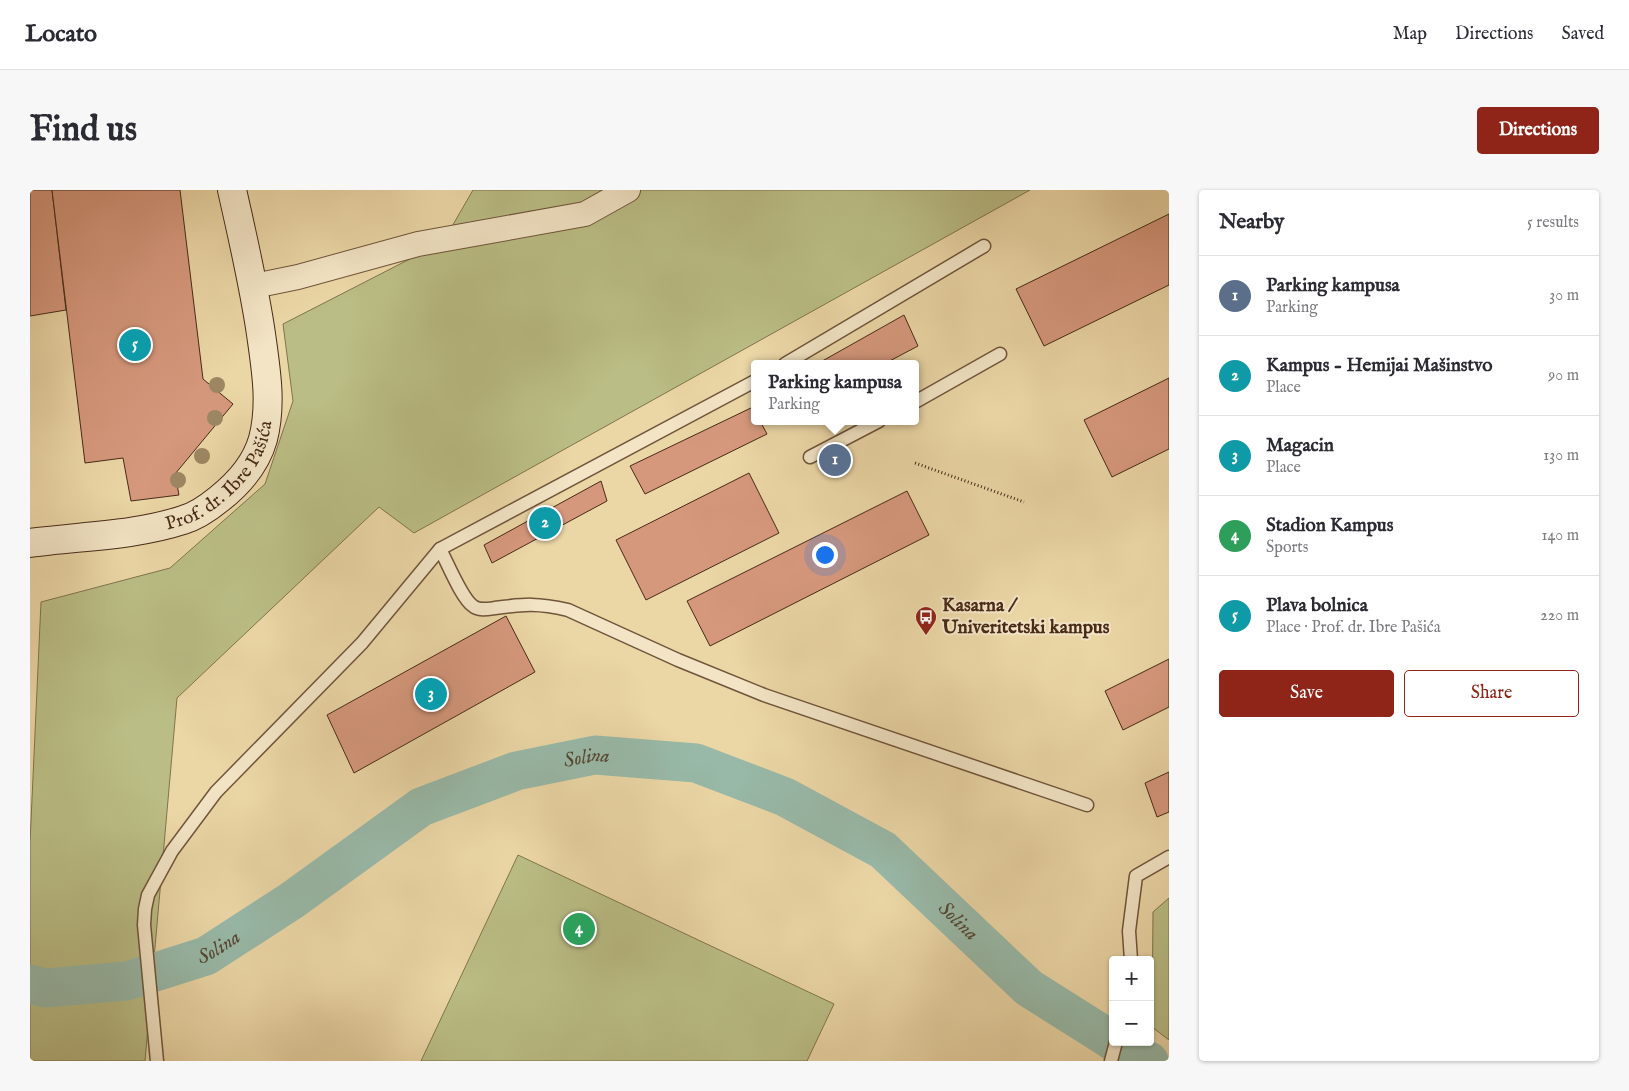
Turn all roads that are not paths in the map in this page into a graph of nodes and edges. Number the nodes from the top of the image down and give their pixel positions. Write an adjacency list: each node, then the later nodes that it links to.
1 (232, 190): 4 (street, Prof. dr. Ibre Pašića)
2 (628, 190): 4 (street)
3 (984, 246): 6 (lane)
4 (254, 286): 11 (street, Prof. dr. Ibre Pašića)
5 (1000, 354): 8 (lane)
6 (792, 360)
7 (751, 383): 12 (lane)
8 (919, 400)
9 (871, 425): 10 (lane)
10 (810, 457)
11 (30, 543)
12 (440, 549): 13 (lane); 17 (lane)
13 (1087, 805)
14 (1169, 857): 15 (lane)
15 (1131, 956)
16 (1115, 1046): 18 (lane)
17 (157, 1061)
18 (1111, 1061)

